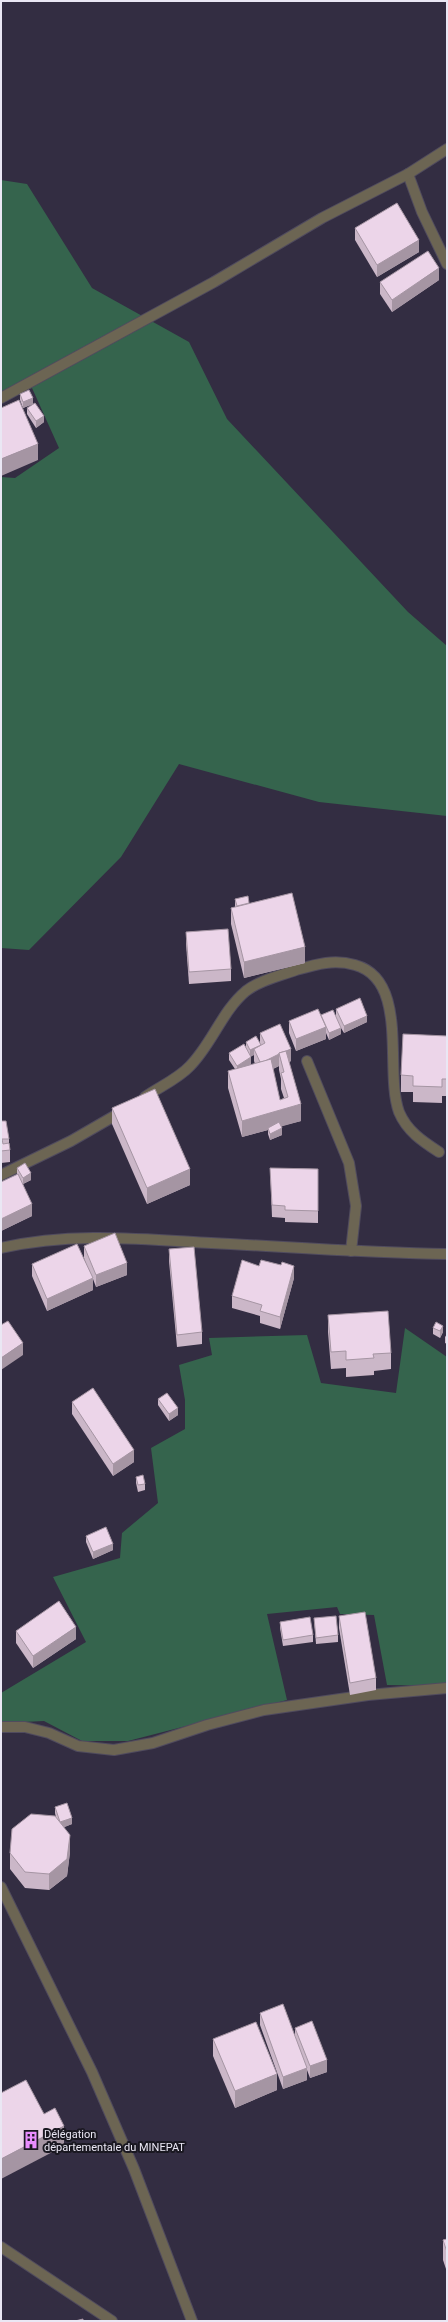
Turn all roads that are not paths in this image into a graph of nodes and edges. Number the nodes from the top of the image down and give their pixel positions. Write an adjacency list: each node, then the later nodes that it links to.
1 (447, 149): 2 (street)
2 (408, 174): 3 (street); 4 (street)
3 (447, 264)
4 (1, 398)
5 (306, 1061): 9 (street)
6 (439, 1152): 7 (street)
7 (1, 1175)
8 (1, 1248): 9 (street)
9 (351, 1251): 10 (street)
10 (447, 1254)
11 (447, 1688): 12 (street)
12 (1, 1727)
13 (1, 1887): 16 (street)
14 (1, 2247): 15 (street)
15 (112, 2321)
16 (192, 2321)

